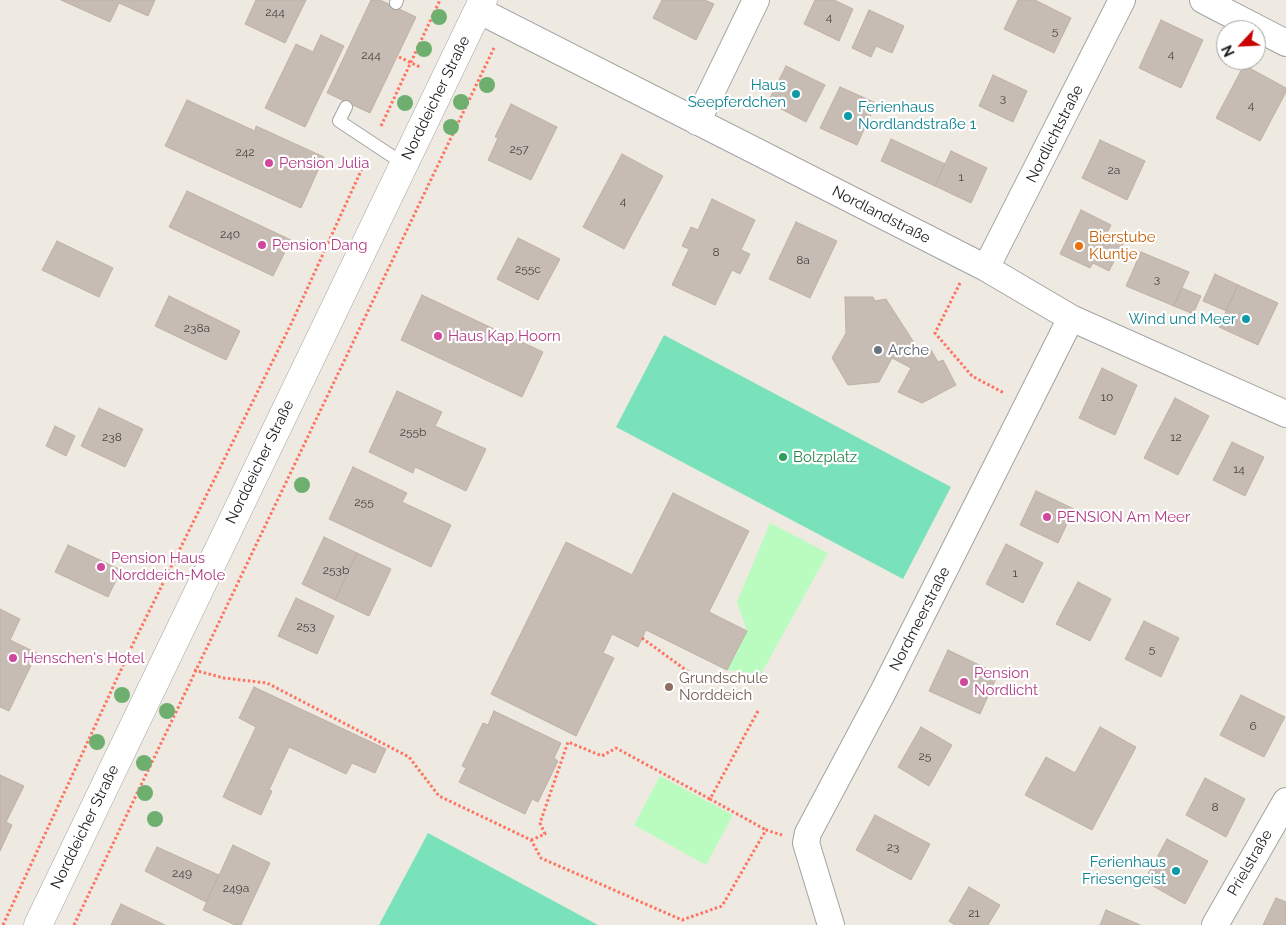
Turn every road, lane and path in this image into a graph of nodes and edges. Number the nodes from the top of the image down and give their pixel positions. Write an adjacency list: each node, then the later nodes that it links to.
1 (440, 0): 10 (path)
2 (756, 0): 9 (street)
3 (1122, 0): 12 (street, Nordlichtstraße)
4 (1203, 0): 7 (street)
5 (481, 5): 6 (street, Nordlandstraße); 11 (street, Norddeicher Straße)
6 (506, 24): 9 (street, Nordlandstraße); 17 (path)
7 (1286, 42)
8 (346, 107): 10 (lane)
9 (697, 122): 12 (street, Nordlandstraße)
10 (373, 144): 11 (lane); 25 (path)
11 (404, 164): 26 (street, Norddeicher Straße)
12 (979, 264): 13 (street, Nordlandstraße); 14 (path)
13 (1071, 318): 14 (street, Nordmeerstraße); 15 (street, Nordlandstraße)
14 (1029, 405): 24 (street, Nordmeerstraße)
15 (1286, 414)
16 (642, 638): 18 (path)
17 (194, 670): 23 (path); 27 (path)
18 (690, 673)
19 (758, 711): 20 (path)
20 (710, 799): 22 (path); 23 (path)
21 (1286, 800): 29 (street, Prielstraße)
22 (766, 830): 23 (path); 24 (path)
23 (531, 840)
24 (806, 843): 28 (street)
25 (3, 925)
26 (38, 925)
27 (74, 925)
28 (830, 925)
29 (1215, 925)

